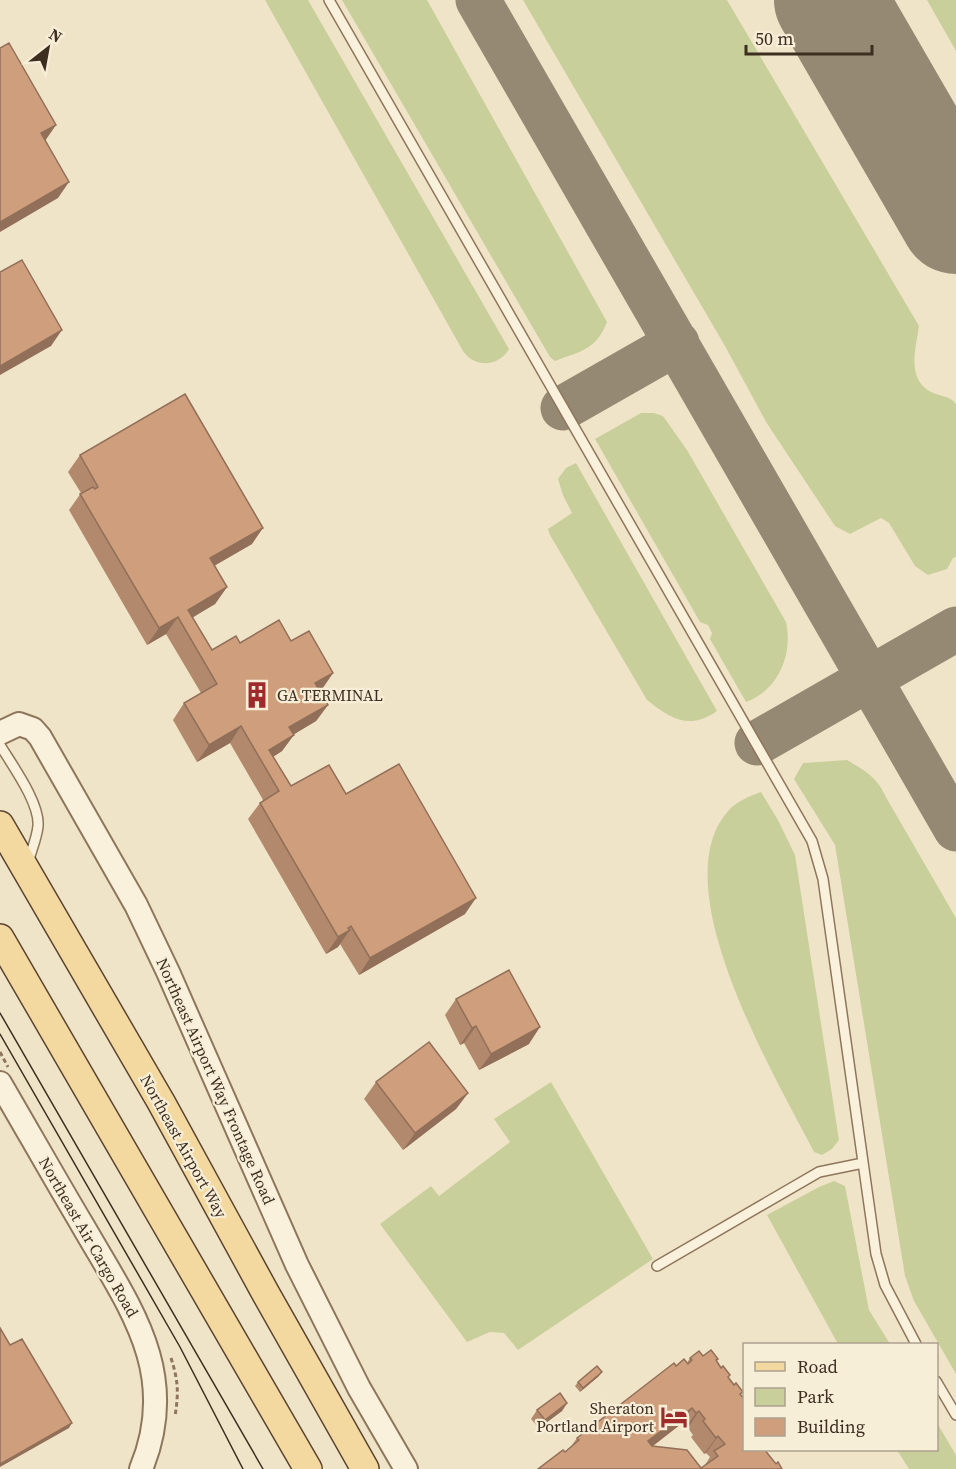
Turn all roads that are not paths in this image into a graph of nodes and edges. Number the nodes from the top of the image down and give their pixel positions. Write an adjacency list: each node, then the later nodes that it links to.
1 (329, 0): 8 (lane)
2 (0, 733): 16 (street, Northeast Airport Way Frontage Road)
3 (0, 745): 5 (lane)
4 (0, 825): 5 (main road, Northeast Airport Way)
5 (26, 871): 15 (main road, Northeast Airport Way)
6 (0, 938): 14 (main road)
7 (0, 1083): 13 (street, Northeast Air Cargo Road)
8 (863, 1163): 9 (lane); 10 (lane)
9 (657, 1266)
10 (915, 1343)
11 (938, 1384): 12 (lane)
12 (956, 1415)
13 (141, 1469)
14 (308, 1469)
15 (364, 1469)
16 (406, 1469)

